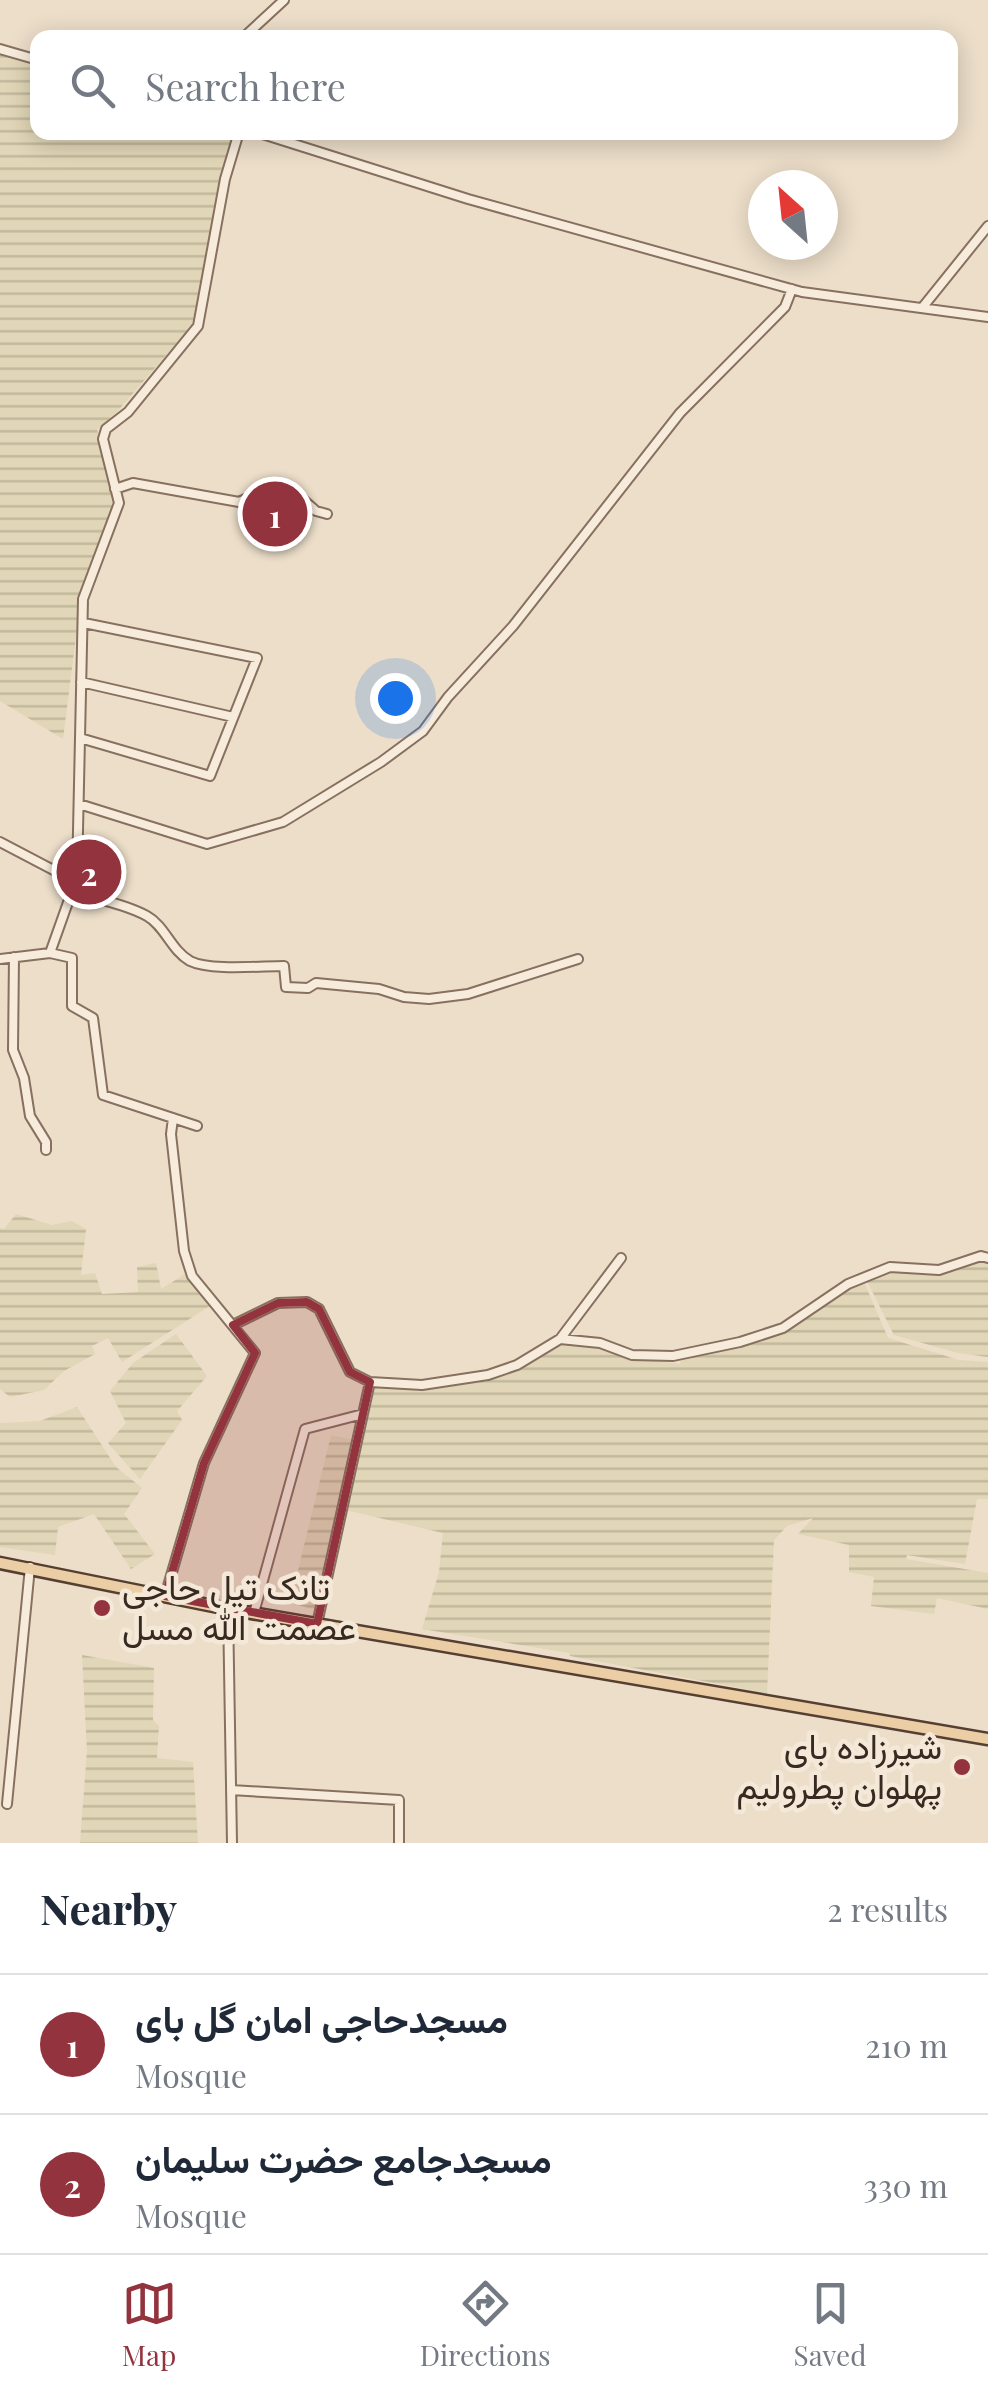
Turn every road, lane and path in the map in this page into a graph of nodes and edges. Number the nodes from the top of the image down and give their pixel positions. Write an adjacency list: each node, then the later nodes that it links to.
1 (284, 0): 2 (street)
2 (252, 30)
3 (0, 49): 4 (street)
4 (30, 58)
5 (237, 140): 11 (street)
6 (281, 140): 8 (street)
7 (988, 226): 9 (street)
8 (792, 289): 9 (street); 17 (street)
9 (922, 308): 10 (street)
10 (988, 318)
11 (116, 489): 12 (street); 13 (street)
12 (327, 514)
13 (84, 623): 14 (street); 15 (street)
14 (81, 682): 15 (street); 16 (street)
15 (234, 716): 16 (street)
16 (80, 738): 17 (street)
17 (79, 804): 19 (street)
18 (0, 842): 19 (street)
19 (73, 889): 20 (street); 23 (street)
20 (50, 953): 21 (street); 24 (street)
21 (14, 957): 22 (street); 26 (street)
22 (0, 959)
23 (578, 959)
24 (173, 1118): 25 (street); 29 (street)
25 (198, 1126)
26 (46, 1150)
27 (621, 1258): 30 (street)
28 (988, 1258): 30 (street)
29 (232, 1325): 31 (street); 35 (street)
30 (560, 1339): 31 (street)
31 (370, 1382): 32 (street)
32 (363, 1414): 37 (street); 38 (street)
33 (0, 1563): 34 (main road)
34 (30, 1567): 35 (main road); 41 (street)
35 (165, 1596): 36 (main road)
36 (228, 1609): 37 (main road); 40 (street)
37 (254, 1613): 38 (main road)
38 (317, 1624): 39 (main road)
39 (988, 1740)
40 (231, 1790): 42 (street); 43 (street)
41 (7, 1804)
42 (232, 1843)
43 (400, 1843)

